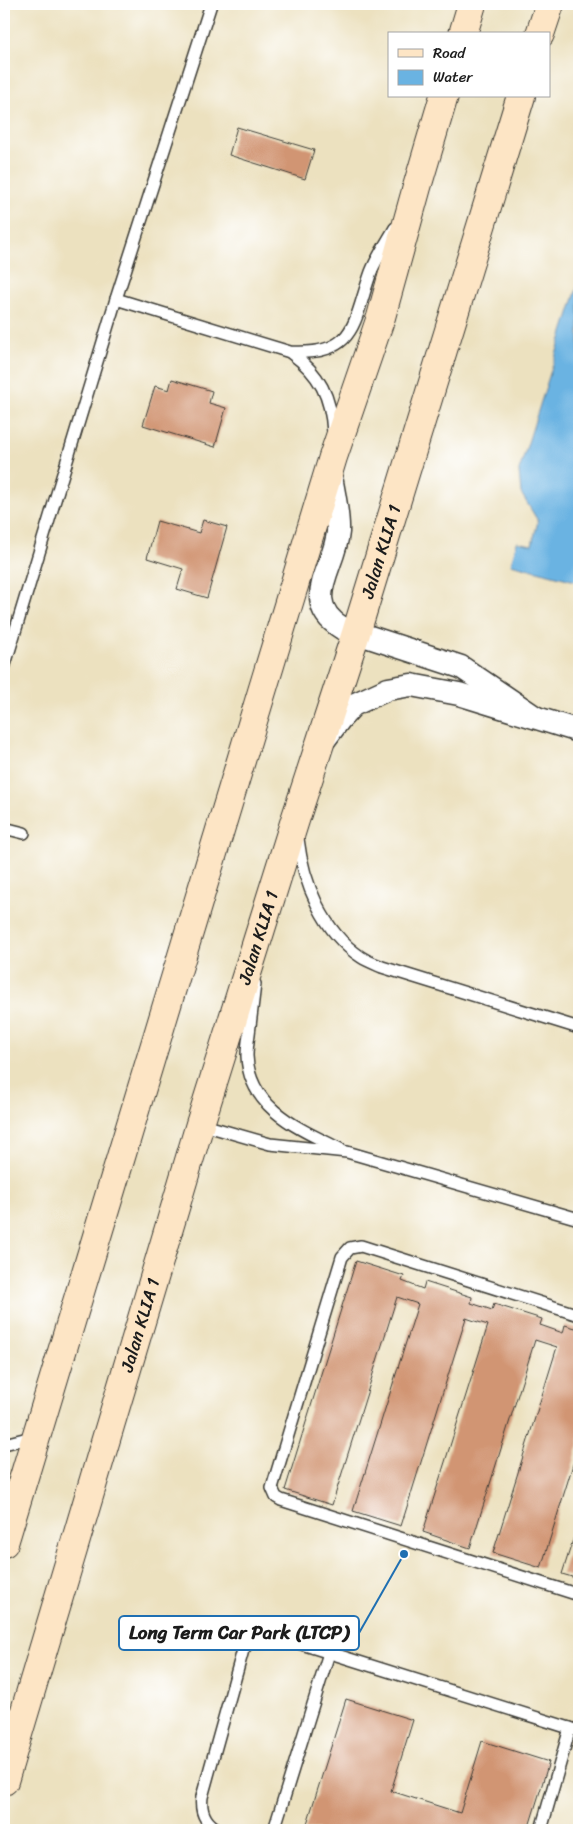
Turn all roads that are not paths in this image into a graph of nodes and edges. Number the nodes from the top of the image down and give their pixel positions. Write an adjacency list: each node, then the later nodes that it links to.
1 (211, 4): 9 (lane)
2 (472, 4): 4 (main road)
3 (550, 4): 5 (main road)
4 (464, 32)
5 (541, 32)
6 (443, 98): 8 (main road)
7 (520, 98): 12 (main road, Jalan KLIA 1)
8 (417, 187): 10 (lane); 11 (main road)
9 (116, 299): 10 (lane); 13 (lane)
10 (290, 352): 11 (lane)
11 (332, 464): 12 (street); 26 (main road)
12 (356, 633): 14 (street); 16 (main road, Jalan KLIA 1)
13 (4, 668)
14 (535, 717): 15 (street); 16 (street)
15 (579, 731)
16 (317, 750): 17 (main road, Jalan KLIA 1)
17 (295, 820): 20 (main road, Jalan KLIA 1); 21 (lane)
18 (4, 828): 19 (lane)
19 (24, 833)
20 (262, 925): 22 (main road, Jalan KLIA 1); 23 (lane)
21 (579, 1028)
22 (200, 1124): 23 (lane); 30 (main road, Jalan KLIA 1)
23 (347, 1152): 24 (lane)
24 (579, 1219)
25 (579, 1315): 29 (lane)
26 (36, 1436): 27 (lane); 28 (main road)
27 (4, 1444)
28 (4, 1543)
29 (579, 1594)
30 (49, 1633): 33 (lane); 34 (main road, Jalan KLIA 1)
31 (329, 1653): 32 (lane); 35 (lane); 36 (lane)
32 (575, 1729): 37 (lane)
33 (4, 1732)
34 (4, 1781)
35 (218, 1830)
36 (274, 1830)
37 (540, 1830)

